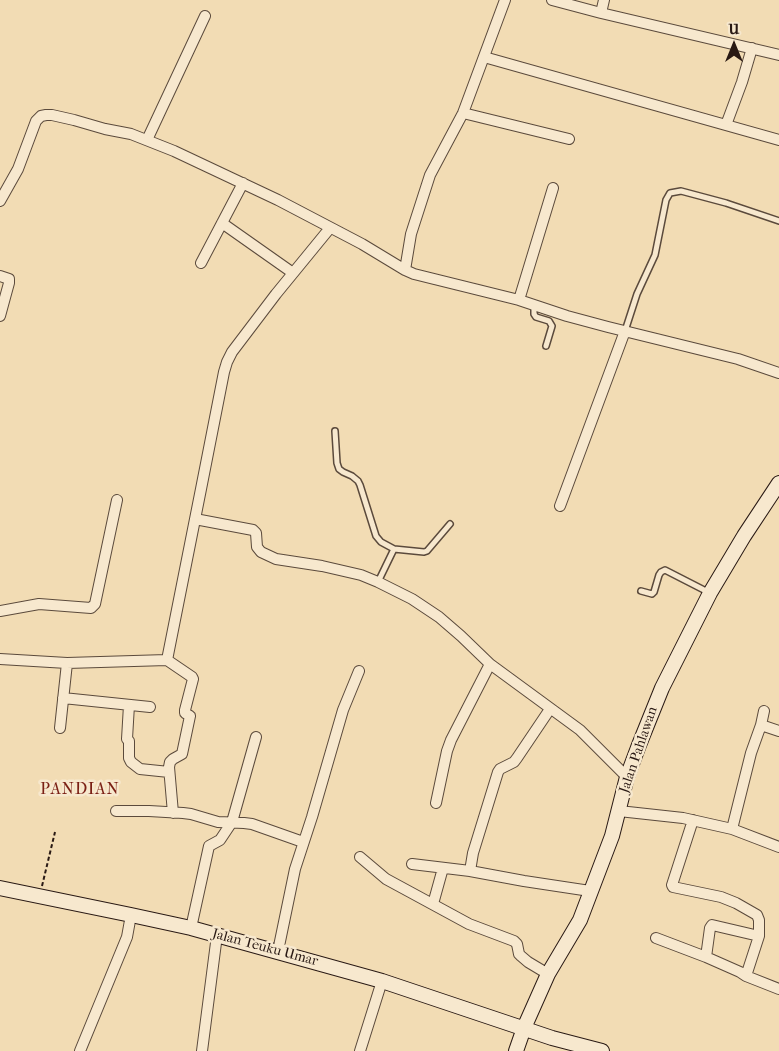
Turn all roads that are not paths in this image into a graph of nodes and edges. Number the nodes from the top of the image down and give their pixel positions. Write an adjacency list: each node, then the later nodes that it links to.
1 (505, 0): 8 (street)
2 (552, 0): 4 (street)
3 (604, 0): 4 (street)
4 (601, 13): 6 (street)
5 (205, 16): 12 (street)
6 (752, 48): 7 (street); 10 (street)
7 (779, 55)
8 (484, 57): 9 (street); 10 (street)
9 (463, 113): 11 (street); 21 (street)
10 (726, 124): 13 (street)
11 (569, 139)
12 (147, 140): 14 (street); 16 (street)
13 (779, 140)
14 (243, 183): 18 (street); 19 (street)
15 (553, 188): 24 (street)
16 (0, 201)
17 (779, 221): 27 (lane)
18 (222, 223): 20 (street); 22 (street)
19 (330, 228): 21 (street); 22 (street)
20 (201, 263)
21 (405, 270): 24 (street)
22 (293, 273): 34 (street)
23 (0, 276): 26 (street)
24 (519, 300): 25 (street)
25 (534, 305): 27 (street); 28 (lane)
26 (0, 316)
27 (625, 331): 29 (street); 33 (street)
28 (546, 346)
29 (779, 373)
30 (335, 431): 36 (lane)
31 (779, 483): 39 (main road, Jalan Pahlawan)
32 (117, 500): 40 (street)
33 (560, 506)
34 (195, 519): 37 (street); 42 (street)
35 (450, 524): 36 (lane)
36 (394, 548): 37 (lane)
37 (378, 582): 44 (street)
38 (641, 591): 39 (lane)
39 (710, 593): 56 (main road, Jalan Pahlawan)
40 (0, 611)
41 (0, 659): 43 (street)
42 (167, 660): 43 (street); 55 (street)
43 (67, 663): 46 (street)
44 (490, 664): 49 (street); 57 (street)
45 (359, 671): 64 (street)
46 (63, 698): 47 (street); 52 (street)
47 (129, 705): 48 (street); 55 (street)
48 (150, 708)
49 (550, 709): 56 (street); 69 (street)
50 (764, 711): 51 (street)
51 (761, 725): 53 (street); 63 (street)
52 (60, 728)
53 (779, 730)
54 (256, 737): 62 (street)
55 (169, 772): 60 (street)
56 (628, 777): 59 (main road, Jalan Pahlawan)
57 (436, 803)
58 (116, 811): 60 (street)
59 (619, 811): 61 (street); 71 (main road, Jalan Pahlawan)
60 (173, 812): 62 (street)
61 (693, 820): 63 (street); 76 (street)
62 (232, 822): 64 (street); 74 (street)
63 (732, 829): 65 (street)
64 (303, 842): 78 (street)
65 (779, 847)
66 (360, 857): 72 (street)
67 (412, 864): 68 (street)
68 (443, 868): 69 (street); 72 (street)
69 (470, 871): 71 (street)
70 (0, 888): 73 (main road, Jalan Teuku Umar)
71 (590, 891): 80 (main road, Jalan Pahlawan)
72 (433, 904): 80 (street)
73 (131, 914): 74 (main road, Jalan Teuku Umar); 85 (street)
74 (191, 928): 75 (main road, Jalan Teuku Umar)
75 (217, 936): 78 (main road, Jalan Teuku Umar); 86 (street)
76 (759, 936): 79 (street); 81 (street)
77 (656, 938): 79 (street)
78 (278, 952): 82 (main road, Jalan Teuku Umar)
79 (706, 958): 81 (street)
80 (548, 974): 84 (main road, Jalan Pahlawan)
81 (746, 976): 83 (street)
82 (382, 981): 84 (main road, Jalan Teuku Umar); 87 (street)
83 (779, 989)
84 (524, 1028): 88 (main road, Jalan Pahlawan); 89 (main road, Jalan Teuku Umar)
85 (80, 1051)
86 (202, 1051)
87 (360, 1051)
88 (516, 1051)
89 (602, 1051)

